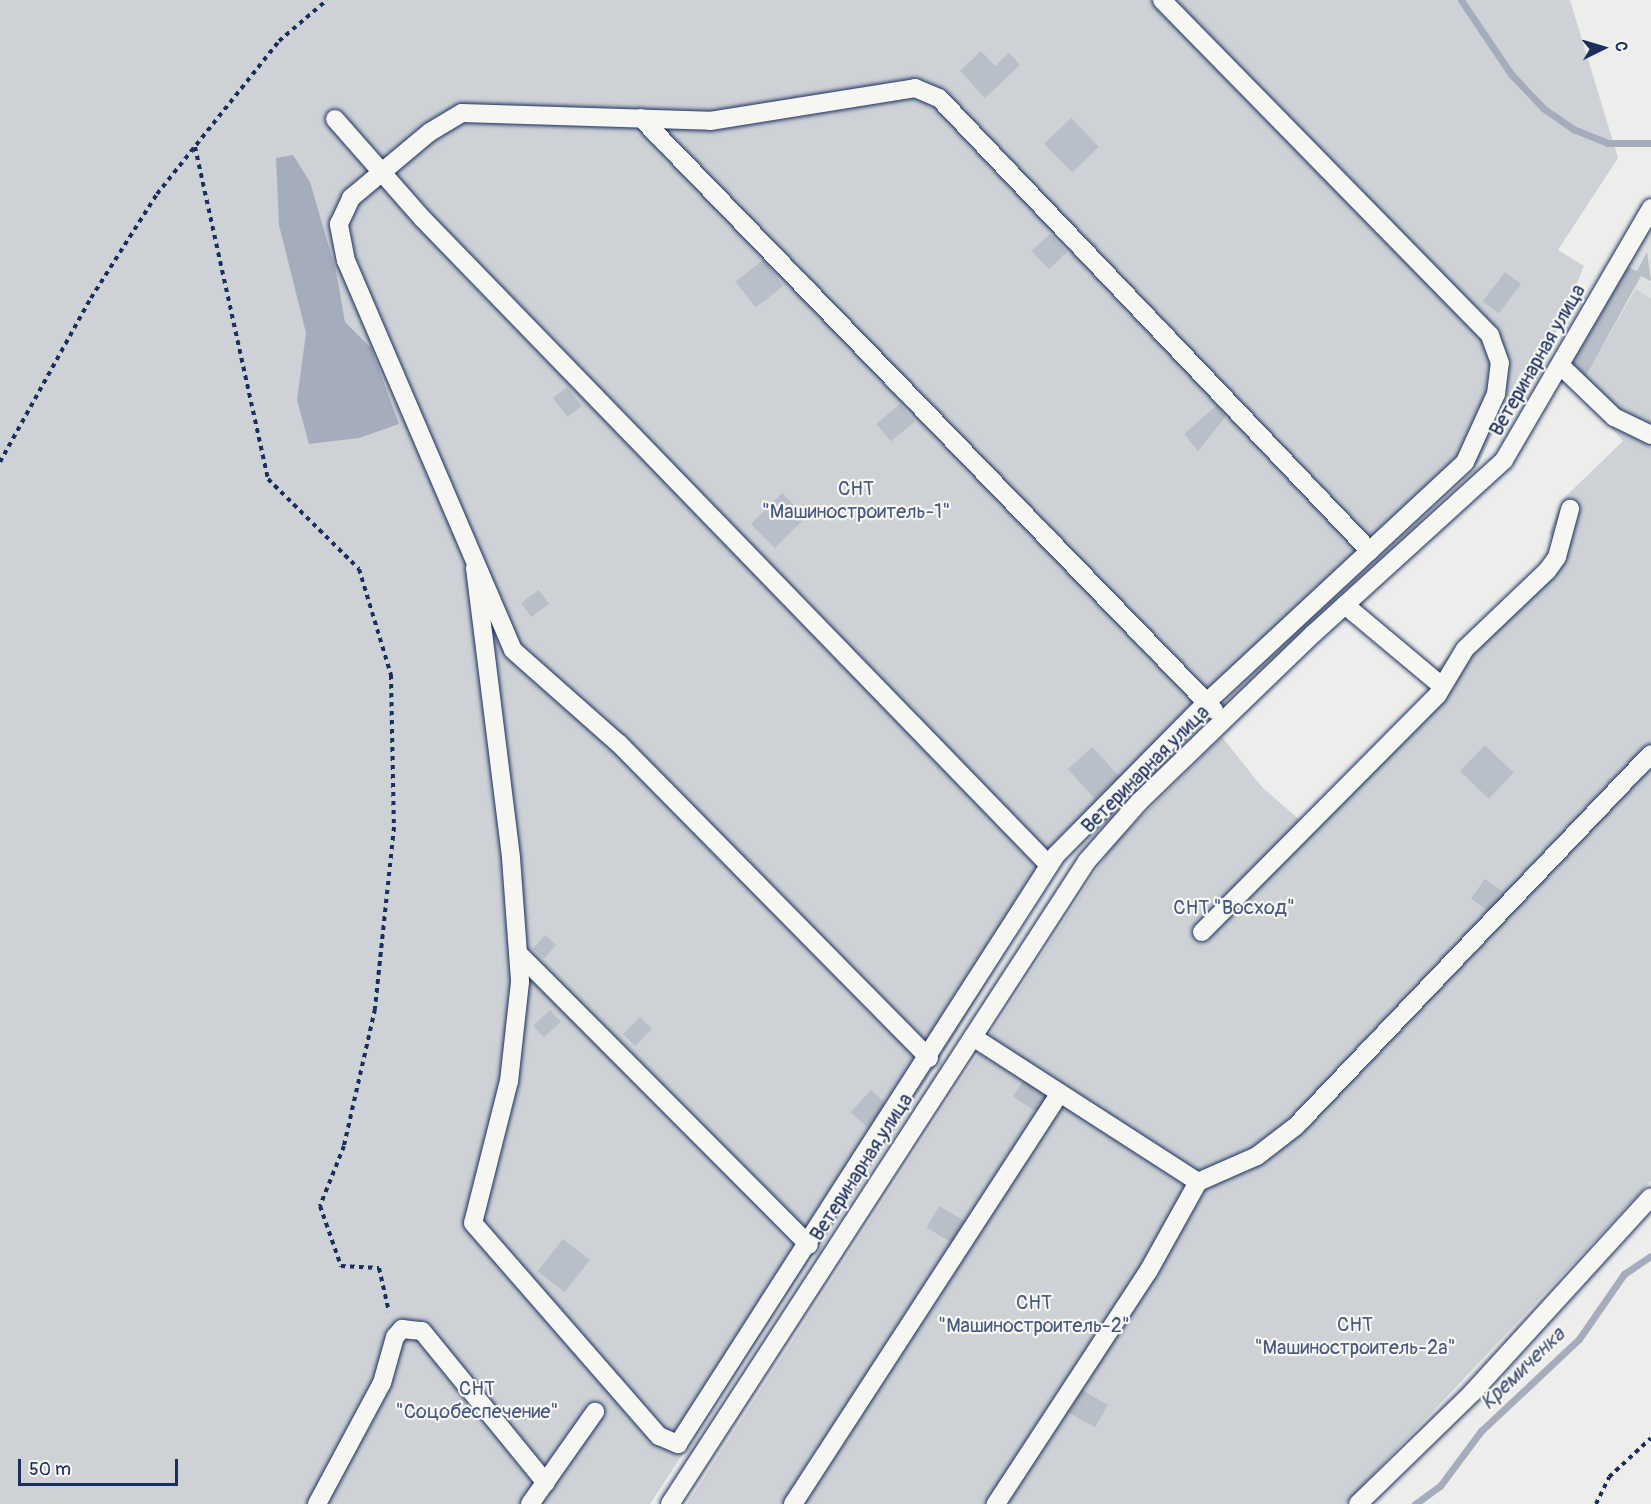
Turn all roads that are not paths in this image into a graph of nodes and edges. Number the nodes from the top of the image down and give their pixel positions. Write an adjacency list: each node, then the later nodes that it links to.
1 (1162, 0): 9 (street)
2 (641, 118): 4 (street); 9 (street); 13 (street)
3 (334, 119): 4 (street)
4 (381, 173): 10 (street); 16 (street)
5 (1649, 218): 6 (street, Ветеринарная улица)
6 (1561, 366): 7 (street); 11 (street, Ветеринарная улица)
7 (1651, 435)
8 (1570, 509): 12 (street)
9 (1370, 550): 13 (street)
10 (475, 568): 18 (street); 20 (street)
11 (1345, 605): 12 (street); 14 (street, Ветеринарная улица)
12 (1443, 686): 17 (street)
13 (1207, 702): 14 (street); 16 (street)
14 (1224, 720): 19 (street, Ветеринарная улица)
15 (1651, 754): 22 (street)
16 (1049, 865): 20 (street)
17 (1202, 932)
18 (518, 953): 24 (street); 24 (street)
19 (973, 1037): 21 (street); 29 (street, Ветеринарная улица)
20 (929, 1058): 24 (street)
21 (1060, 1093): 22 (street); 30 (street)
22 (1198, 1182): 31 (street)
23 (1651, 1197): 32 (street)
24 (809, 1245)
25 (595, 1412): 26 (street)
26 (546, 1483): 27 (street); 28 (street)
27 (317, 1504)
28 (530, 1504)
29 (670, 1504)
30 (793, 1504)
31 (996, 1504)
32 (1358, 1504)

